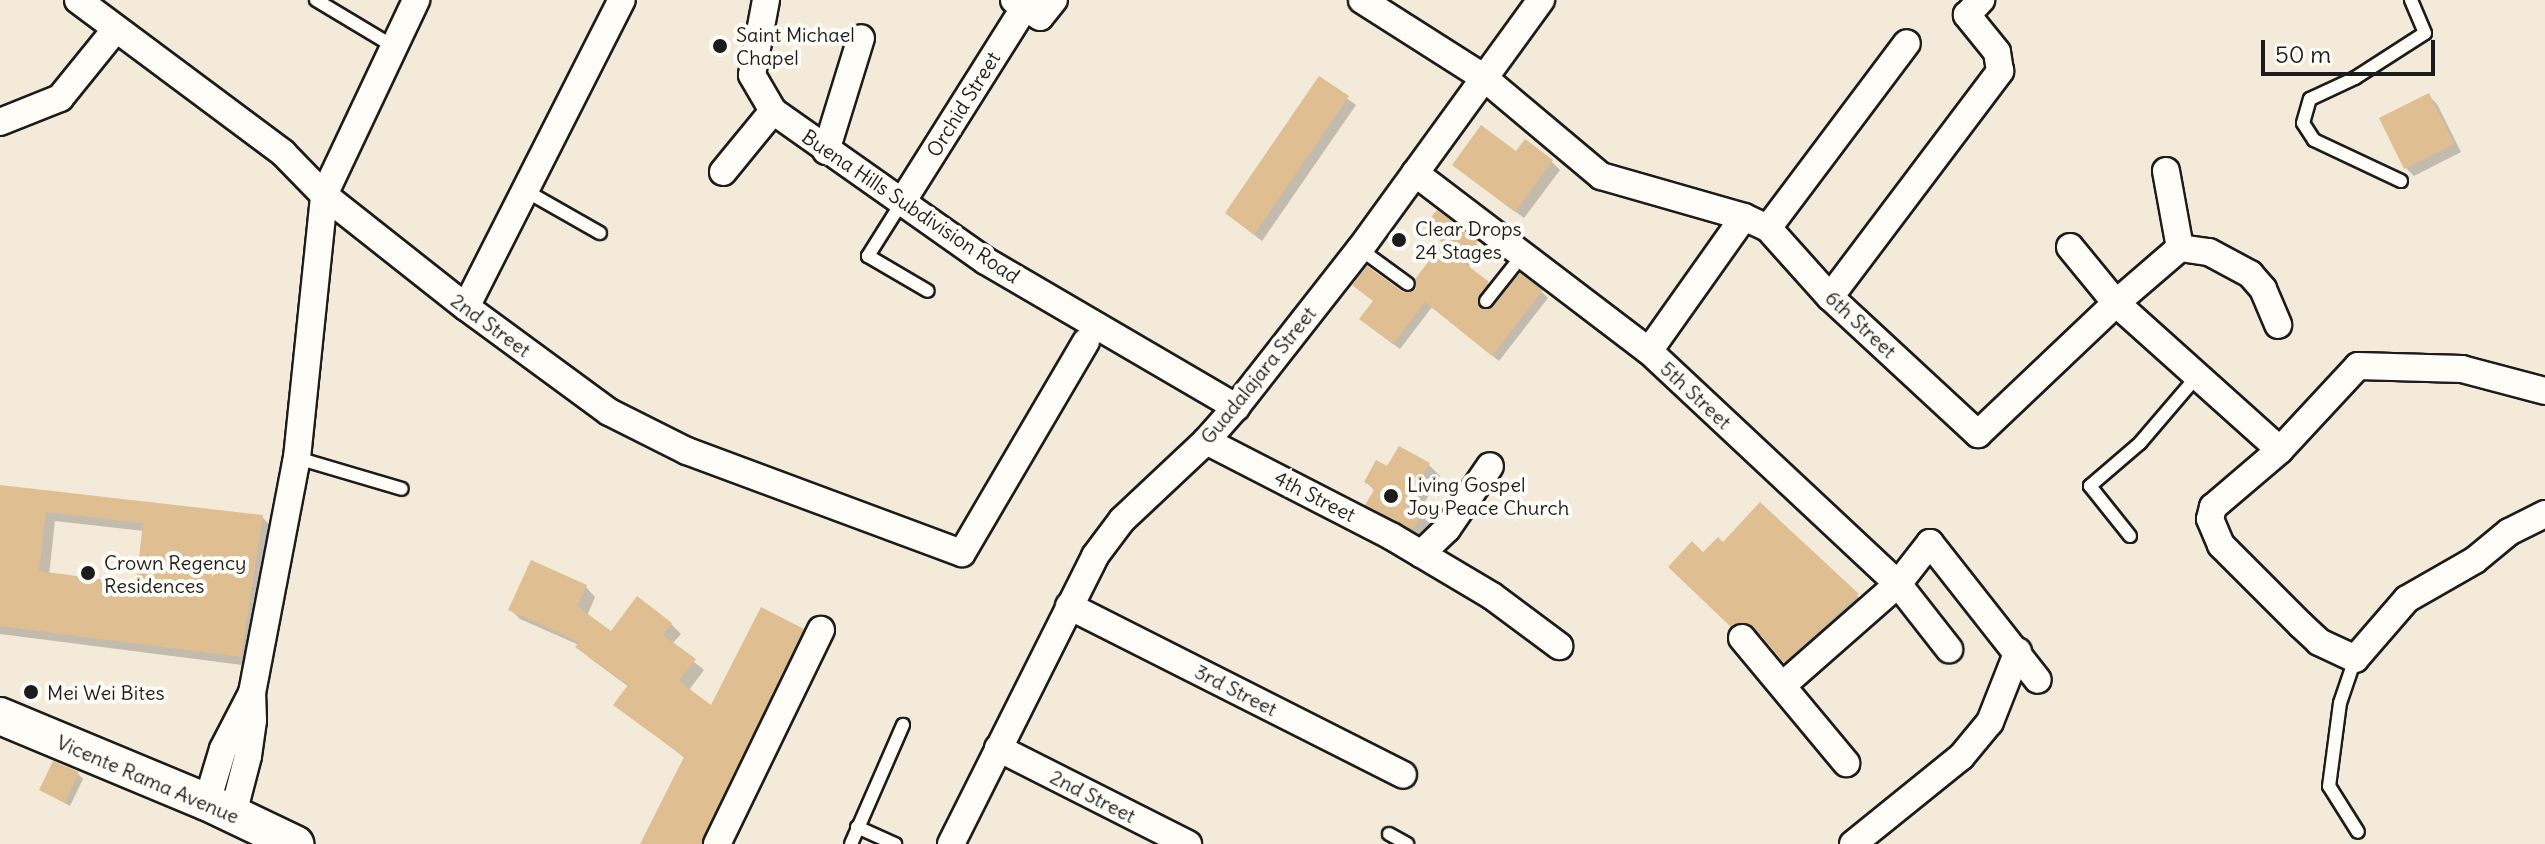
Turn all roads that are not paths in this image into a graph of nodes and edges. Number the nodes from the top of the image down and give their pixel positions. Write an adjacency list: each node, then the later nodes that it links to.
1 (78, 0): 11 (street, 2nd Street)
2 (316, 0): 14 (lane)
3 (416, 0): 14 (street)
4 (622, 0): 23 (street)
5 (766, 0): 16 (street, Buena Hills Subdivision Road)
6 (1362, 0): 15 (street)
7 (1541, 0): 15 (street, Guadalajara Street)
8 (1981, 0): 34 (street)
9 (2411, 0): 22 (lane)
10 (1033, 6): 25 (street, Orchid Street)
11 (115, 30): 17 (street); 24 (street, 2nd Street)
12 (861, 38): 18 (street)
13 (1907, 43): 26 (street)
14 (393, 46): 24 (street)
15 (1483, 77): 21 (street, Guadalajara Street); 26 (street)
16 (773, 111): 18 (street, Buena Hills Subdivision Road); 20 (street)
17 (0, 122)
18 (826, 151): 25 (street, Buena Hills Subdivision Road)
19 (2166, 171): 29 (street)
20 (723, 172)
21 (1415, 173): 30 (street, Guadalajara Street); 31 (street, 5th Street)
22 (2401, 181)
23 (526, 191): 27 (lane); 37 (street)
24 (324, 195): 37 (street, 2nd Street); 46 (street)
25 (902, 202): 33 (lane); 43 (street, Buena Hills Subdivision Road)
26 (1756, 222): 34 (street, 6th Street); 40 (street)
27 (600, 233)
28 (2070, 247): 36 (street)
29 (2180, 248): 36 (street, 6th Street); 38 (street)
30 (1360, 249): 32 (lane); 43 (street, Guadalajara Street)
31 (1524, 253): 35 (lane); 40 (street, 5th Street)
32 (1408, 284)
33 (928, 291)
34 (1830, 297): 36 (street, 6th Street)
35 (1486, 301)
36 (2116, 303): 41 (street)
37 (466, 307): 39 (street, 2nd Street)
38 (2278, 325)
39 (1086, 342)
40 (1649, 351): 52 (street, 5th Street)
41 (2198, 375): 45 (street); 50 (lane)
42 (2545, 391): 45 (street)
43 (1236, 407): 44 (street, Guadalajara Street)
44 (1206, 441): 51 (street, 4th Street); 53 (street, Guadalajara Street)
45 (2280, 450): 59 (street)
46 (297, 458): 48 (lane); 67 (street)
47 (1490, 466): 51 (street)
48 (402, 489)
49 (2545, 514): 59 (street)
50 (2130, 536)
51 (1421, 554): 56 (street, 4th Street)
52 (1898, 584): 57 (street, 5th Street); 58 (street); 61 (street)
53 (1069, 606): 64 (street, Guadalajara Street); 66 (street, 3rd Street)
54 (821, 630): 72 (street)
55 (1742, 638): 61 (street)
56 (1559, 646)
57 (1949, 649)
58 (2018, 651): 60 (street); 78 (street)
59 (2355, 659): 69 (lane)
60 (2038, 680)
61 (1783, 685): 65 (street)
62 (0, 716): 67 (main road, Vicente Rama Avenue)
63 (903, 725): 68 (lane)
64 (998, 748): 75 (street, Guadalajara Street); 76 (street, 2nd Street)
65 (1846, 763)
66 (1403, 775)
67 (220, 808): 71 (main road, Vicente Rama Avenue)
68 (857, 827): 73 (lane); 74 (lane)
69 (2358, 832)
70 (1389, 834): 77 (lane)
71 (286, 842)
72 (717, 844)
73 (851, 844)
74 (895, 844)
75 (951, 844)
76 (1188, 844)
77 (1407, 844)
78 (1853, 844)

